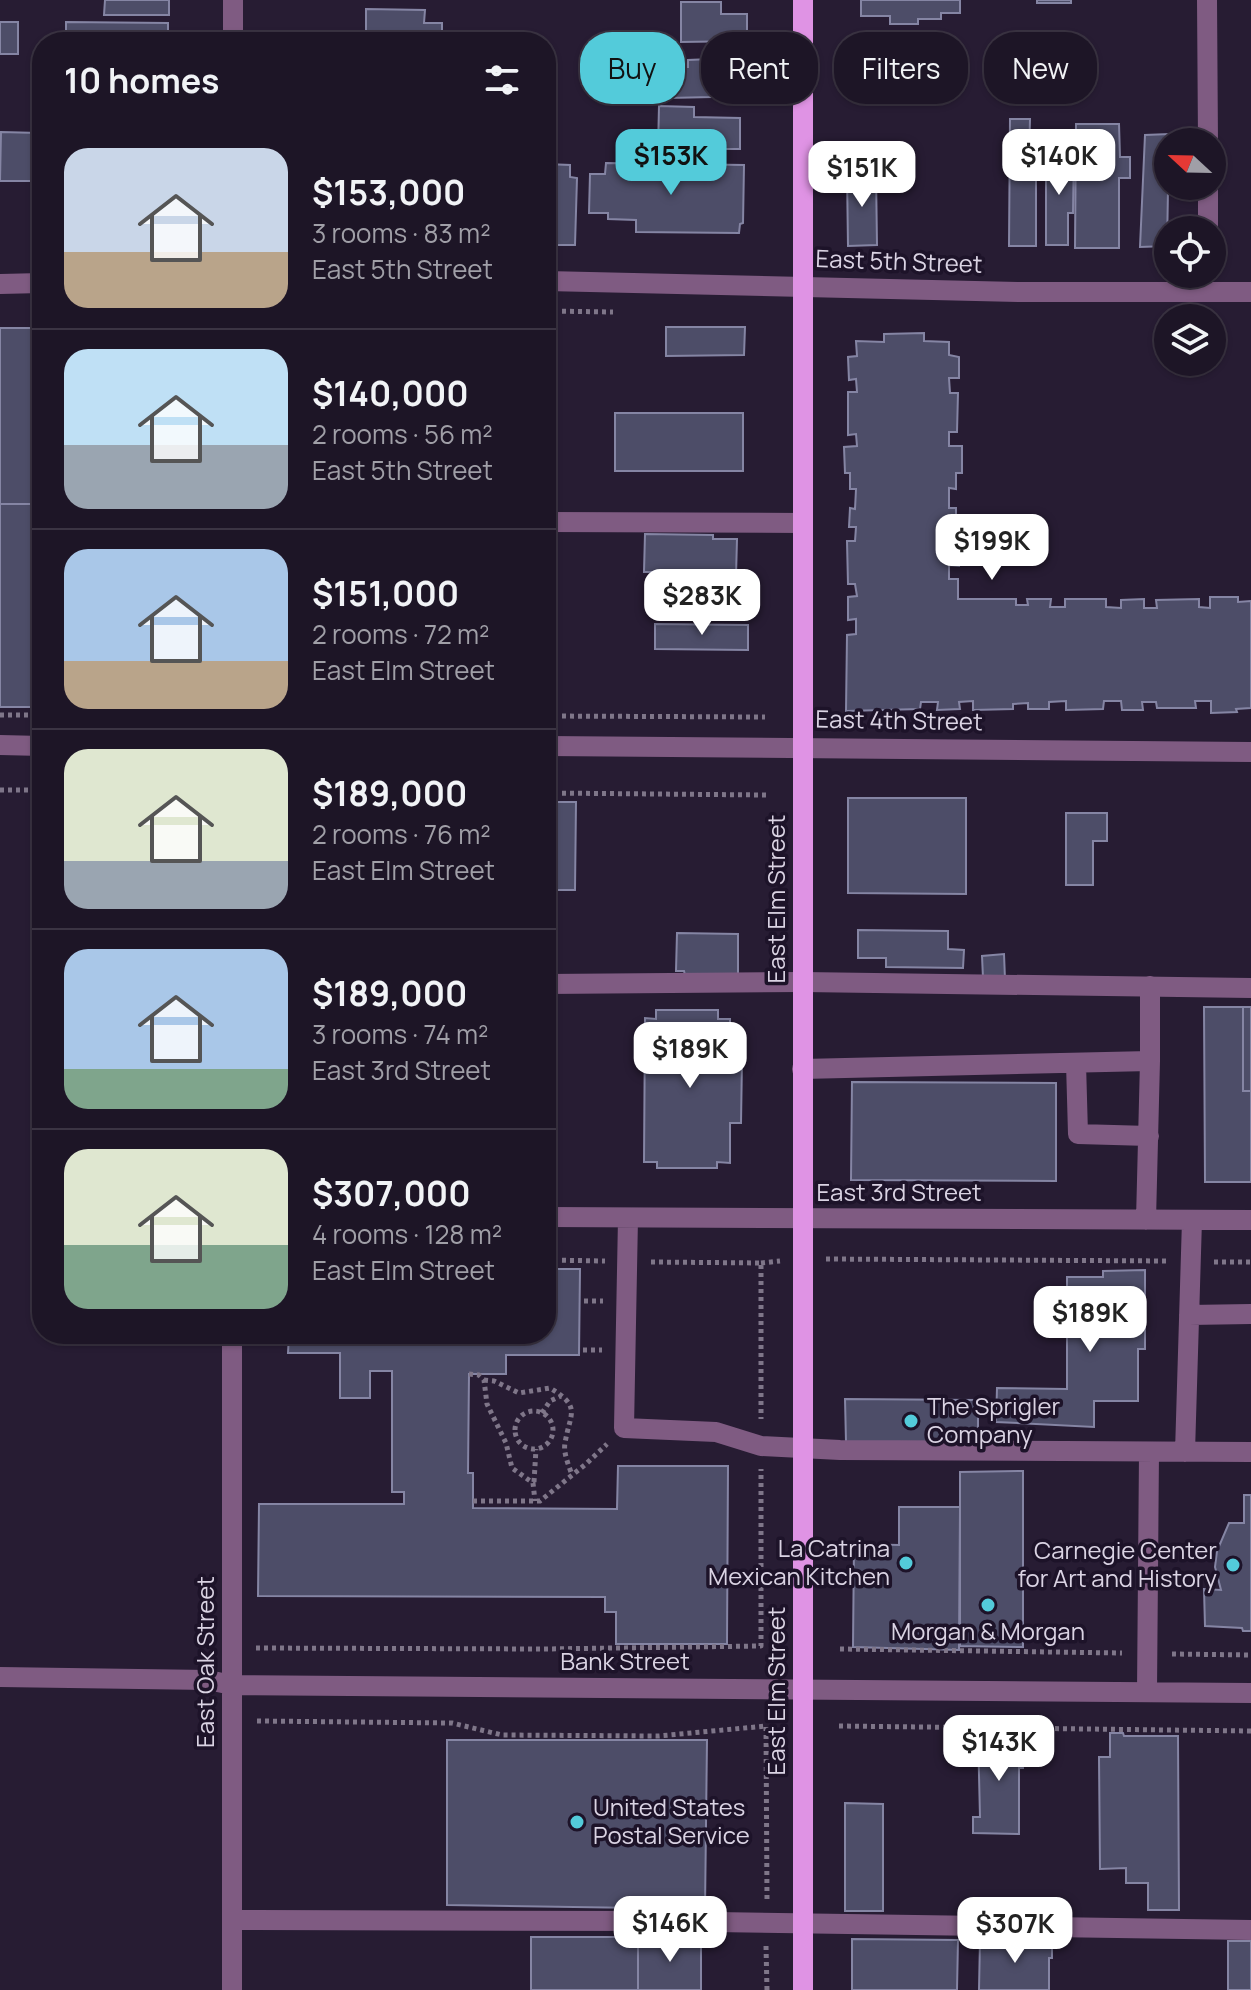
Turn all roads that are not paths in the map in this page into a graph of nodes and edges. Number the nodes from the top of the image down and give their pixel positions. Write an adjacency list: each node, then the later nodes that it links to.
1 (233, 0): 4 (street)
2 (803, 0): 9 (main road, East Elm Street)
3 (1207, 0): 5 (street)
4 (233, 32)
5 (1208, 128)
6 (556, 281): 9 (street, East 5th Street)
7 (32, 283): 8 (street)
8 (0, 284)
9 (803, 285): 10 (street, East 5th Street); 14 (main road, East Elm Street)
10 (1154, 286)
11 (1226, 287): 12 (street, East 5th Street)
12 (1251, 292)
13 (556, 522): 14 (street)
14 (803, 523): 18 (main road, East Elm Street)
15 (0, 745): 16 (street)
16 (32, 746)
17 (556, 746): 18 (street, East 4th Street)
18 (803, 746): 19 (street, East 4th Street); 20 (main road, East Elm Street)
19 (1251, 752)
20 (803, 982): 21 (street); 22 (street); 26 (main road, East Elm Street)
21 (556, 984)
22 (1150, 986): 23 (street); 24 (street)
23 (1251, 988)
24 (1150, 1061): 25 (street); 27 (street)
25 (1076, 1063): 26 (street); 27 (street)
26 (802, 1069): 30 (main road, East Elm Street)
27 (1149, 1136): 31 (street)
28 (556, 1217): 29 (street, East 3rd Street)
29 (628, 1218): 30 (street, East 3rd Street); 37 (street)
30 (803, 1218): 31 (street, East 3rd Street); 37 (main road, East Elm Street)
31 (1146, 1220): 32 (street, East 3rd Street)
32 (1192, 1220): 33 (street, East 3rd Street); 35 (street)
33 (1251, 1220)
34 (1251, 1314): 35 (street)
35 (1189, 1315): 39 (street)
36 (232, 1344): 42 (street, East Oak Street)
37 (803, 1448): 38 (street); 43 (main road, East Elm Street)
38 (1149, 1452): 39 (street); 44 (street)
39 (1185, 1452): 40 (street)
40 (1251, 1452)
41 (0, 1677): 42 (street, Bank Street)
42 (232, 1685): 43 (street, Bank Street); 46 (street, East Oak Street)
43 (803, 1689): 44 (street, Bank Street); 47 (main road, East Elm Street)
44 (1147, 1692): 45 (street, Bank Street)
45 (1251, 1693)
46 (232, 1920): 47 (street); 49 (street, East Oak Street)
47 (803, 1924): 48 (street); 50 (main road, East Elm Street)
48 (1251, 1930)
49 (232, 1990)
50 (803, 1990)

